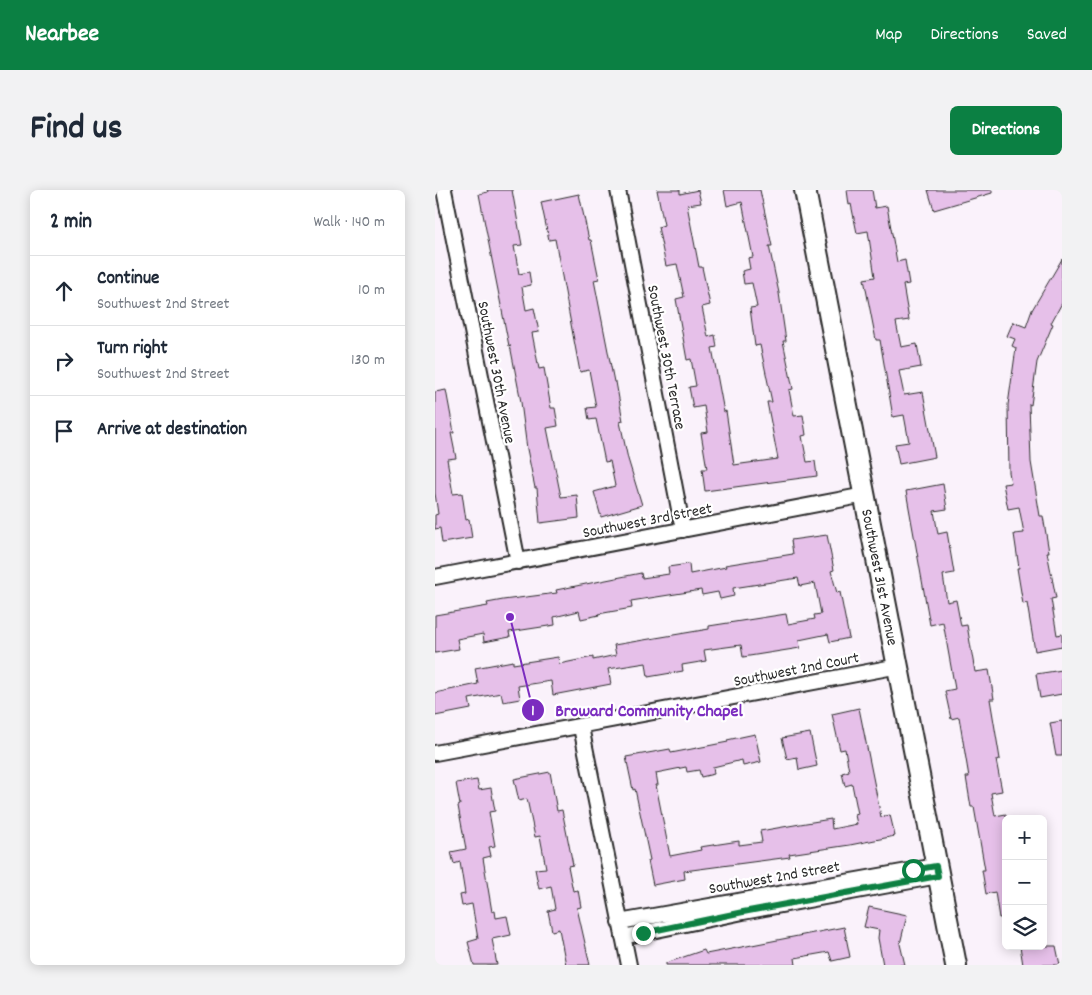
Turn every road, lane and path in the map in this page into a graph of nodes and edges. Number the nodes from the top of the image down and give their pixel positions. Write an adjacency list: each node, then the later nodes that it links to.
1 (444, 190): 6 (street, Southwest 30th Avenue)
2 (618, 190): 5 (street, Southwest 30th Terrace)
3 (805, 190): 4 (main road, Southwest 31st Avenue)
4 (865, 495): 5 (street, Southwest 3rd Street); 8 (main road, Southwest 31st Avenue)
5 (683, 530): 6 (street, Southwest 3rd Street)
6 (517, 562): 7 (street, Southwest 3rd Street)
7 (435, 577)
8 (899, 666): 9 (street, Southwest 2nd Court); 11 (main road, Southwest 31st Avenue)
9 (581, 727): 10 (street, Southwest 2nd Court); 12 (street)
10 (435, 754)
11 (937, 871): 12 (street, Southwest 2nd Street); 13 (street, Southwest 2nd Street); 15 (main road, Southwest 31st Avenue)
12 (619, 922): 13 (street)
13 (623, 937): 14 (street)
14 (629, 965)
15 (955, 965)

